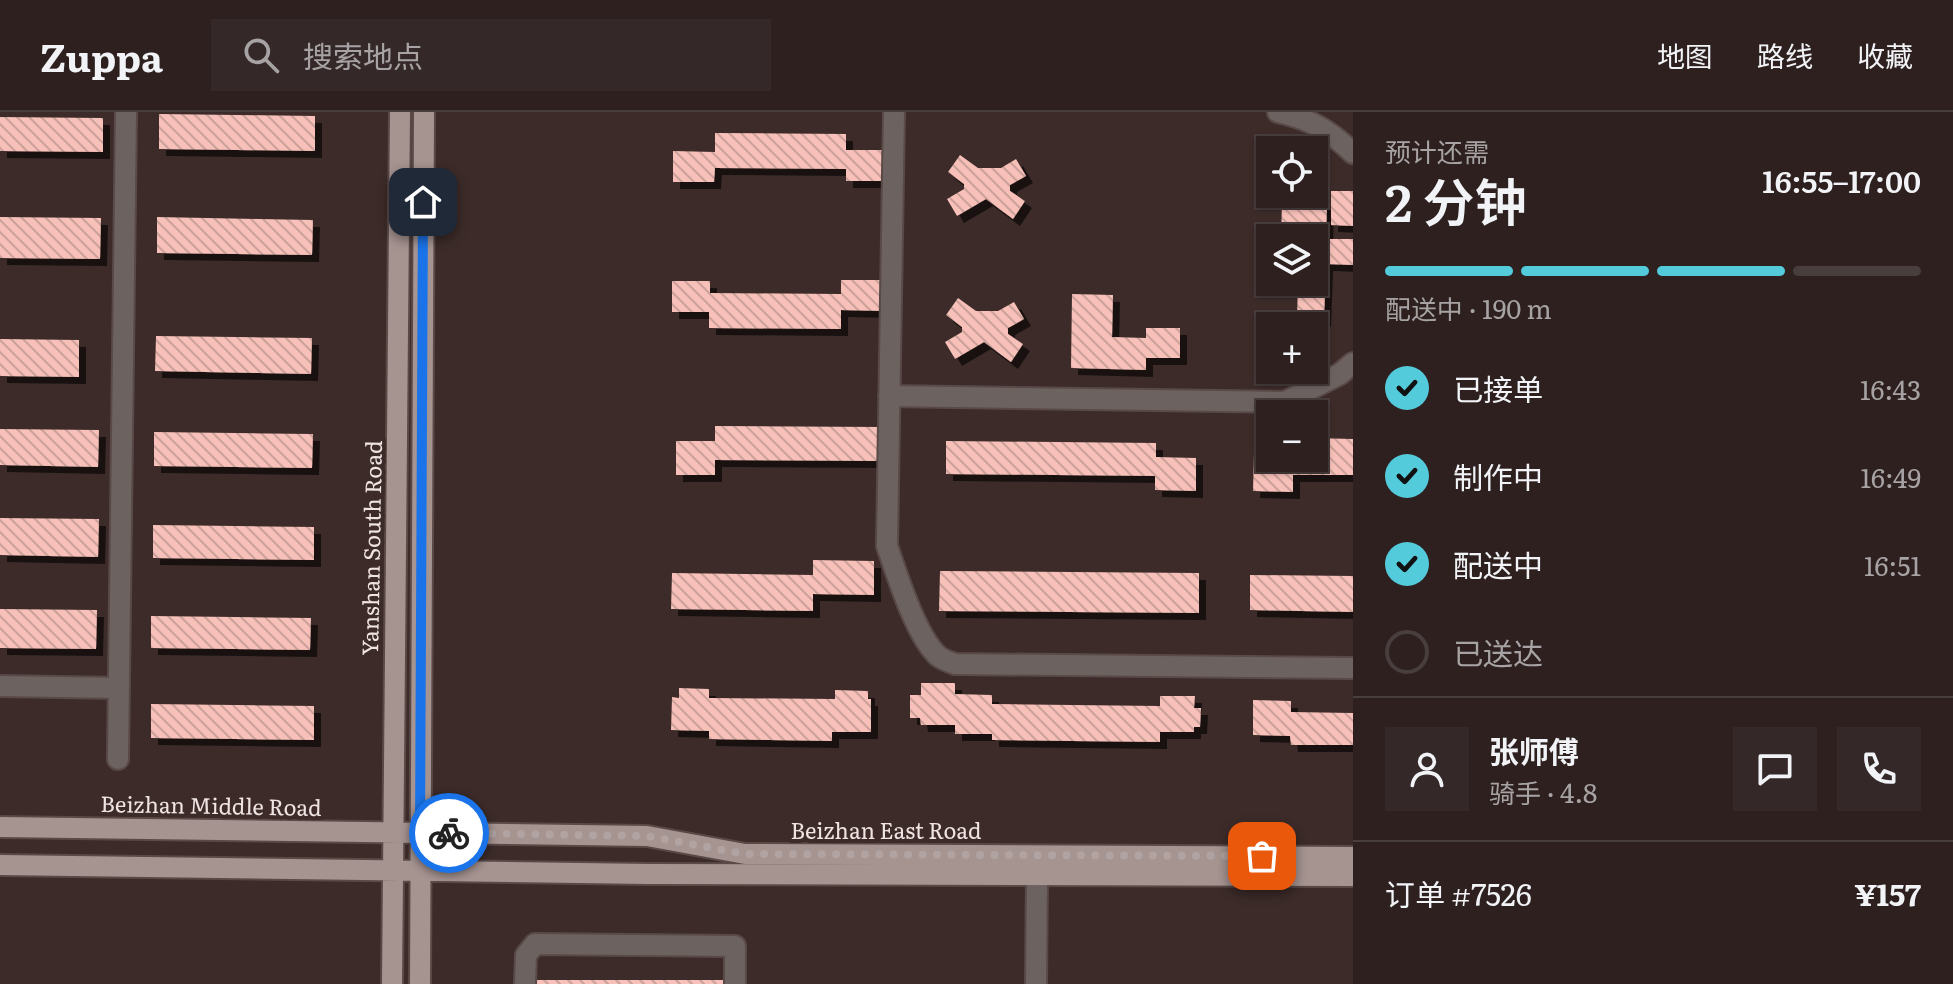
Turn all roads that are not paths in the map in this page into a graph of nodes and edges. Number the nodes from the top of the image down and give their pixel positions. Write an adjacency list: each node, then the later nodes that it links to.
1 (126, 112): 11 (lane)
2 (400, 112): 14 (main road, Yanshan South Road)
3 (424, 112): 15 (main road)
4 (894, 112): 8 (lane)
5 (1278, 112): 6 (lane)
6 (1353, 153)
7 (1353, 363): 8 (lane)
8 (889, 396): 9 (lane)
9 (1353, 668)
10 (0, 686): 11 (lane)
11 (119, 688): 12 (lane)
12 (118, 759)
13 (0, 827): 14 (main road, Beizhan Middle Road)
14 (393, 833): 15 (main road, Beizhan Middle Road); 18 (main road, Yanshan South Road)
15 (420, 833): 16 (main road, Beizhan East Road); 19 (main road)
16 (1353, 857)
17 (0, 865): 18 (main road)
18 (393, 870): 19 (main road); 22 (main road, Yanshan South Road)
19 (420, 871): 20 (main road, Beizhan East Road); 23 (main road)
20 (1037, 874): 21 (main road, Beizhan East Road); 26 (lane)
21 (1353, 876)
22 (392, 984)
23 (420, 984)
24 (525, 984): 25 (lane)
25 (735, 984)
26 (1036, 984)

